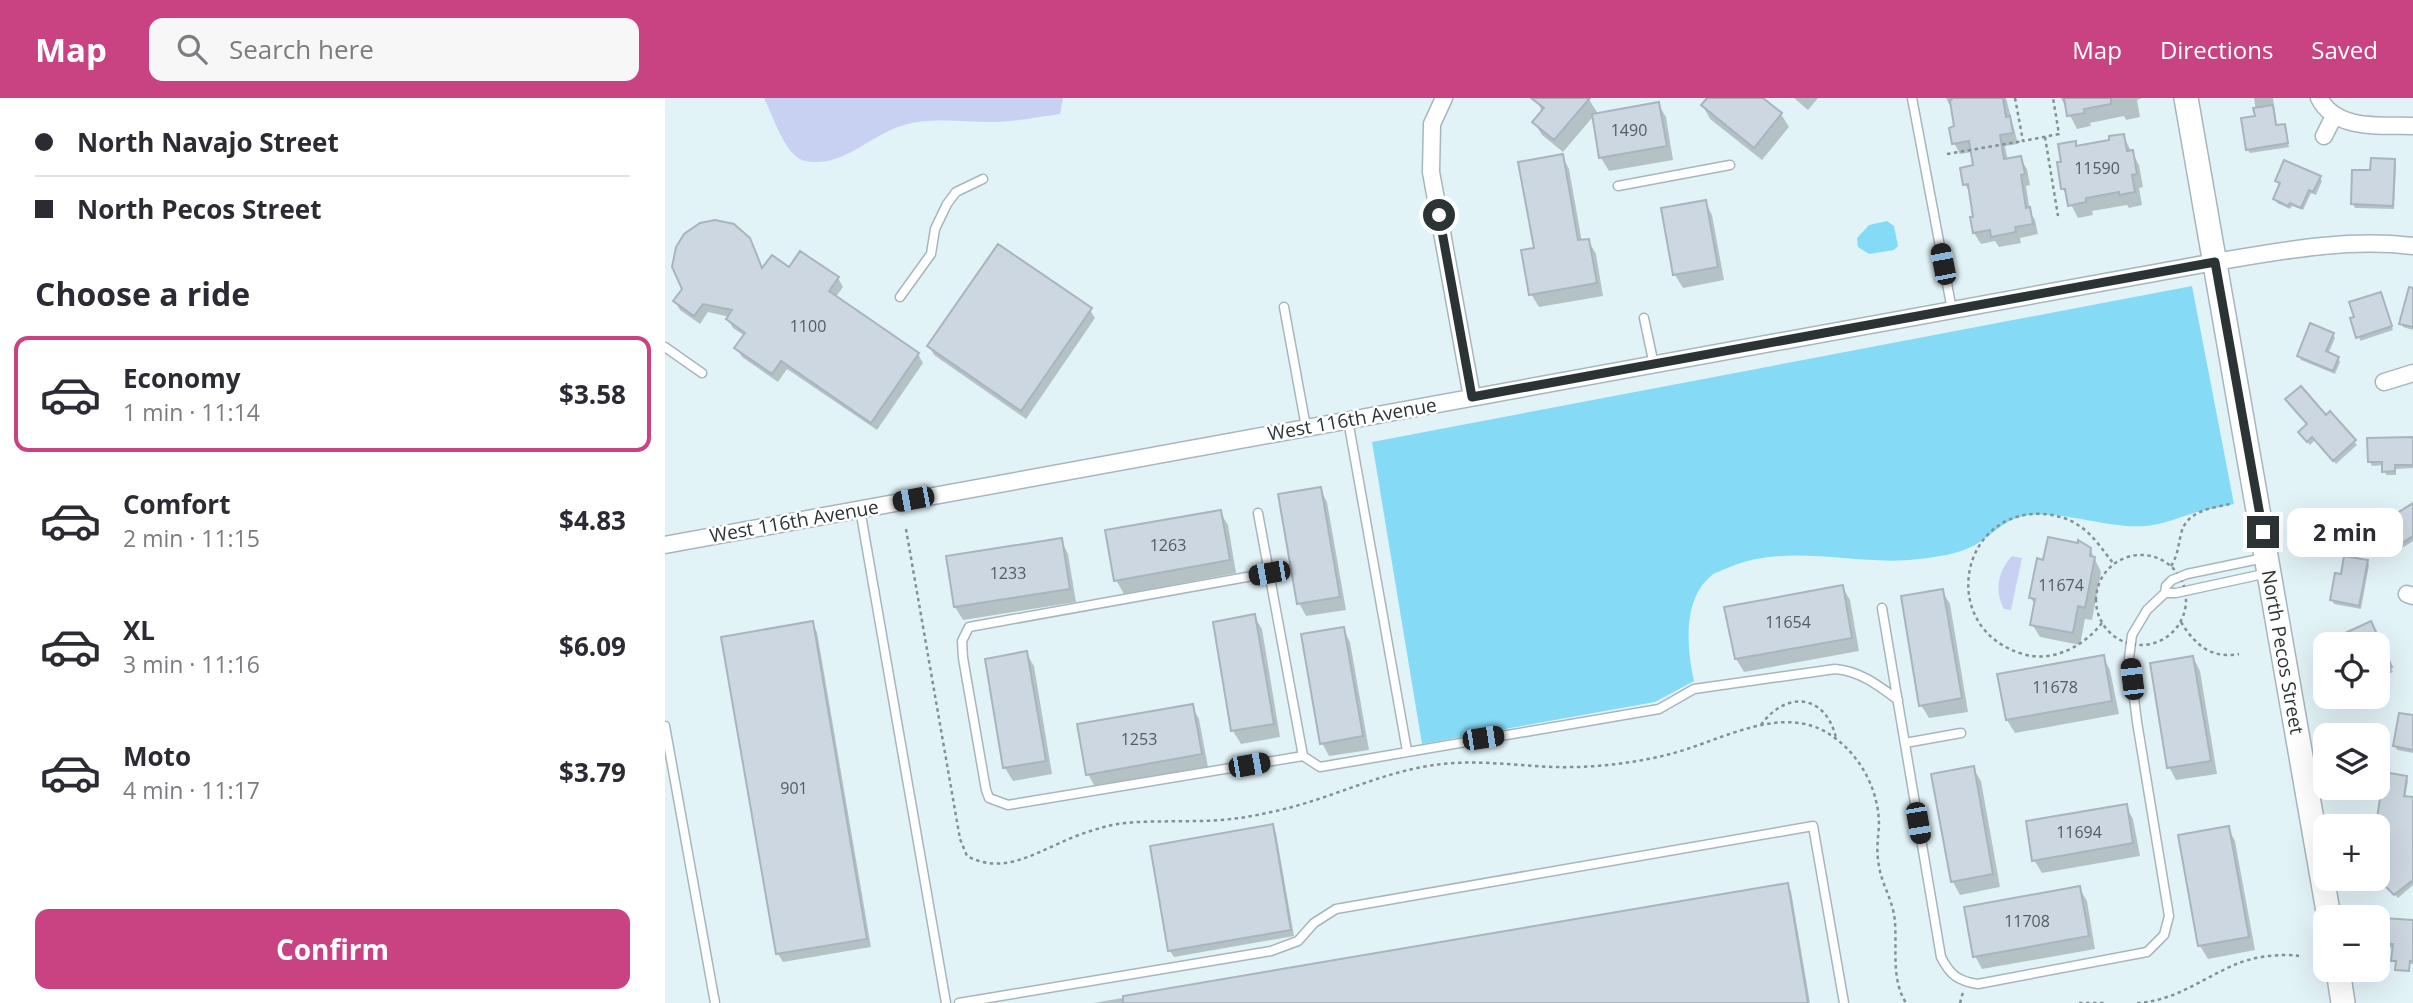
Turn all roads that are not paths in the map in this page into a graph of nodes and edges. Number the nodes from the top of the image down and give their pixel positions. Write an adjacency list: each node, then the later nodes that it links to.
1 (1444, 98): 23 (street)
2 (1912, 98): 15 (lane)
3 (2186, 98): 12 (street, North Pecos Street)
4 (2319, 98): 5 (street)
5 (2334, 116): 6 (street); 7 (street)
6 (2413, 126)
7 (2324, 136)
8 (1730, 165): 10 (lane)
9 (983, 179): 13 (lane)
10 (1618, 186)
11 (2413, 246): 12 (street, West 116th Avenue)
12 (2215, 262): 15 (street, West 116th Avenue); 29 (street, North Pecos Street)
13 (900, 297)
14 (1284, 307): 25 (lane)
15 (1952, 310): 19 (street, West 116th Avenue)
16 (1644, 318): 19 (lane)
17 (668, 349): 18 (lane); 20 (lane)
18 (665, 360)
19 (1654, 365): 23 (street, West 116th Avenue)
20 (702, 373)
21 (2413, 373): 22 (street)
22 (2384, 382)
23 (1472, 397): 24 (street, West 116th Avenue)
24 (1348, 420): 25 (street, West 116th Avenue); 37 (lane)
25 (1306, 427): 26 (street, West 116th Avenue)
26 (860, 509): 28 (street, West 116th Avenue); 42 (lane)
27 (1258, 513): 30 (lane)
28 (665, 545)
29 (2269, 565): 31 (lane); 31 (lane); 39 (street, North Pecos Street)
30 (1269, 573): 38 (lane); 38 (lane)
31 (2165, 593): 36 (lane)
32 (1882, 608): 33 (lane)
33 (1898, 700): 36 (lane); 37 (lane)
34 (665, 726): 41 (lane)
35 (1961, 733): 36 (lane)
36 (1905, 743)
37 (1407, 751): 38 (lane)
38 (1303, 756)
39 (2327, 905)
40 (2340, 982): 45 (street)
41 (715, 1003)
42 (946, 1003)
43 (963, 1003): 44 (lane)
44 (1844, 1003)
45 (2343, 1003)

